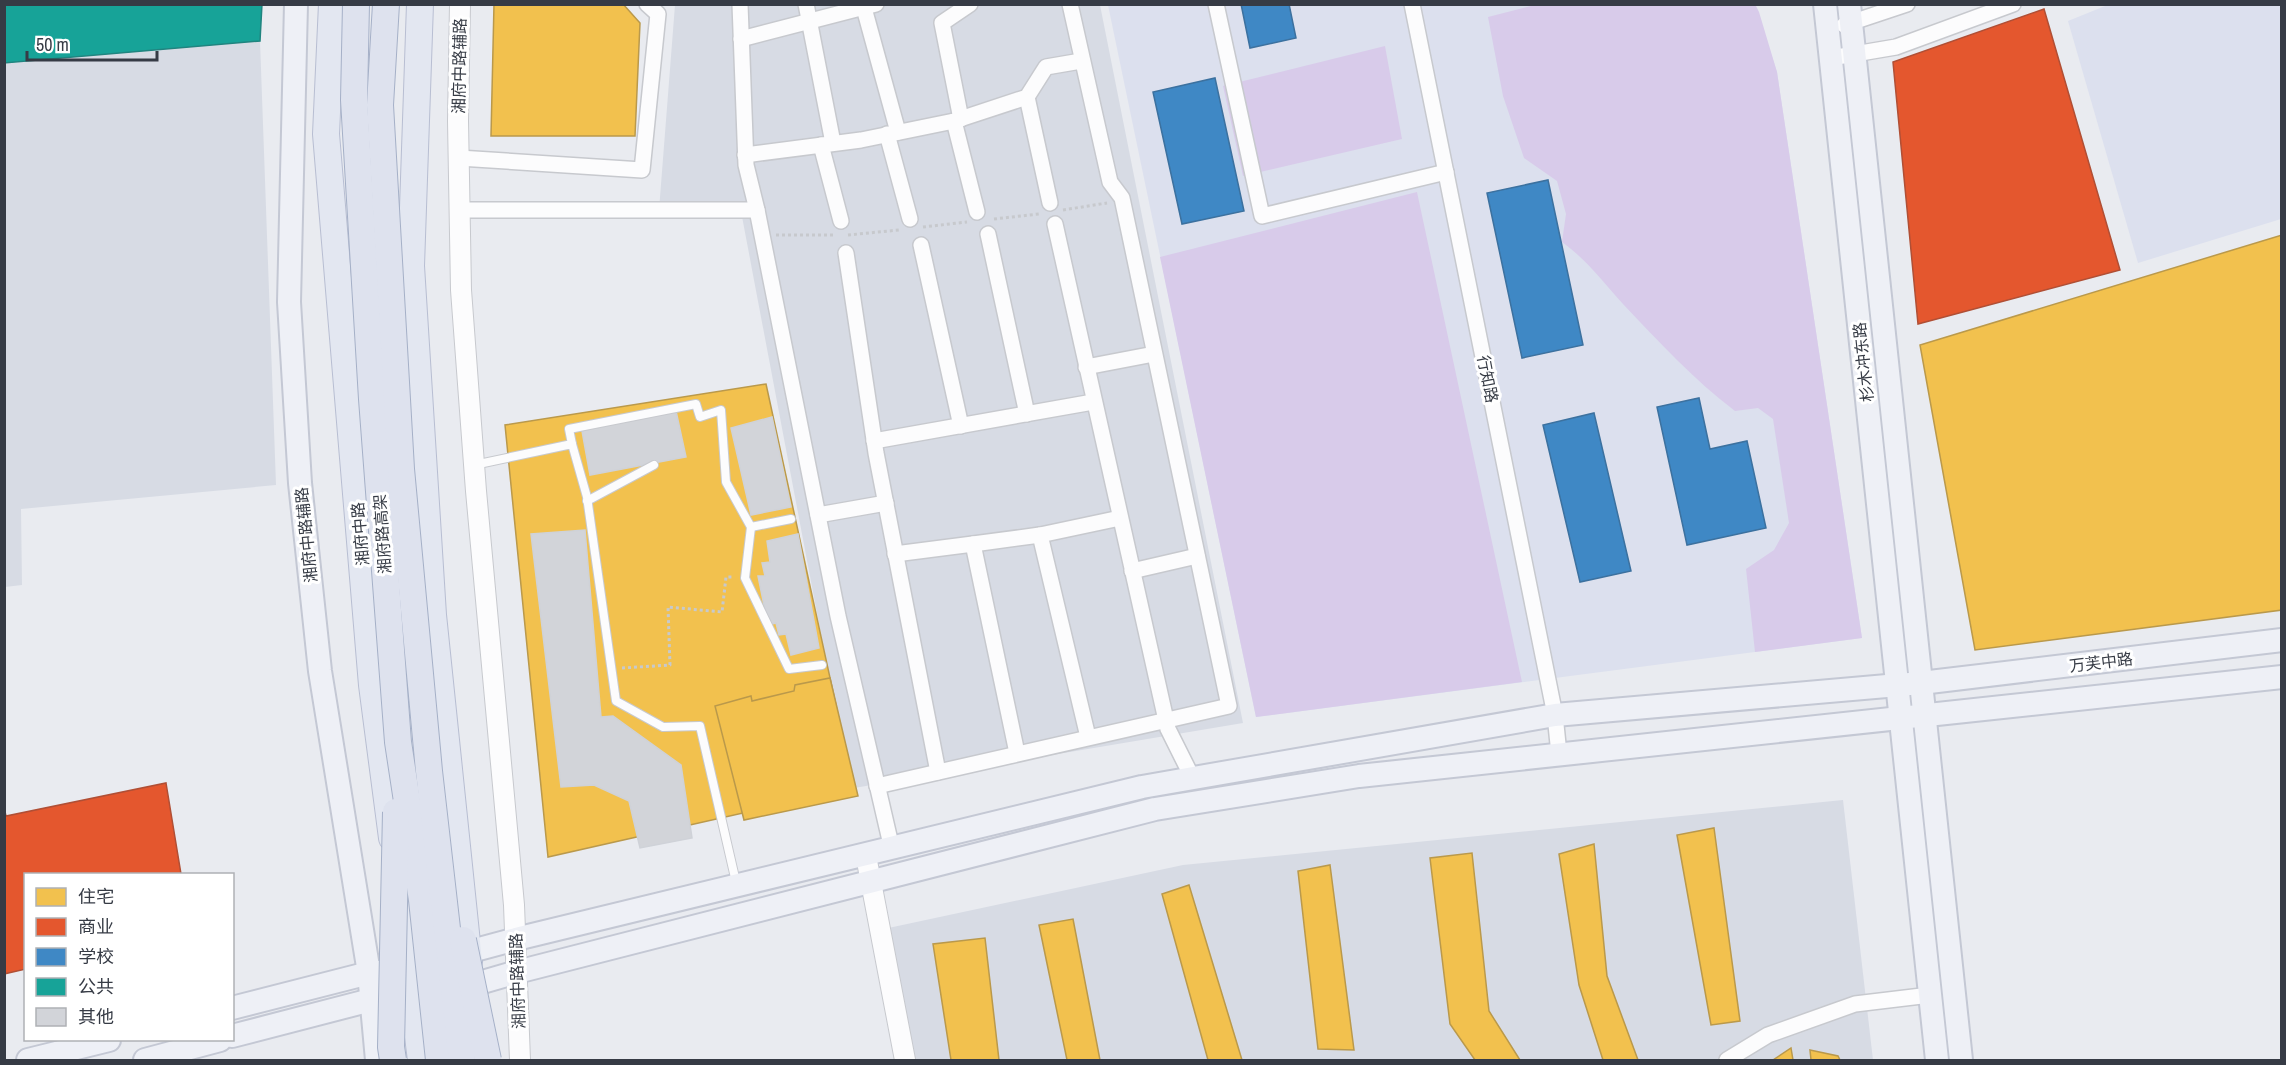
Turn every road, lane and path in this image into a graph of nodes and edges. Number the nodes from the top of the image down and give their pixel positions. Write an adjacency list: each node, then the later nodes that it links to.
1 (296, 4): 89 (main road, 湘府中路辅路)
2 (332, 4): 87 (main road, 湘府中路)
3 (356, 4): 74 (highway, 湘府路高架, bridge)
4 (386, 4): 77 (highway, 湘府路高架, bridge)
5 (420, 4): 86 (main road)
6 (460, 4): 29 (street, 湘府中路辅路)
7 (647, 4): 29 (street)
8 (740, 4): 20 (street)
9 (806, 4): 19 (street)
10 (970, 4): 25 (street)
11 (1070, 4): 23 (street)
12 (1216, 4): 30 (street)
13 (1412, 4): 30 (street, 行知路)
14 (1907, 4): 17 (street)
15 (2013, 4): 21 (street)
16 (870, 6): 19 (street); 26 (street)
17 (1850, 14): 18 (street); 21 (main road, 杉木冲东路)
18 (1827, 16): 22 (main road, 杉木冲东路)
19 (809, 22): 20 (street); 27 (street)
20 (741, 39): 28 (street)
21 (1855, 54): 22 (street); 67 (main road, 杉木冲东路)
22 (1831, 58): 68 (main road, 杉木冲东路)
23 (1082, 61): 24 (street); 31 (street)
24 (1027, 97): 25 (street); 34 (street)
25 (957, 120): 26 (street); 35 (street)
26 (893, 133): 27 (street); 36 (street)
27 (827, 144): 28 (street); 37 (street)
28 (745, 155): 33 (street)
29 (459, 158): 32 (street, 湘府中路辅路)
30 (1446, 172): 69 (street, 行知路)
31 (1122, 202): 34 (path); 42 (street)
32 (459, 210): 33 (street); 49 (street, 湘府中路辅路)
33 (758, 210): 38 (street)
34 (1052, 212): 35 (path); 43 (street)
35 (981, 222): 36 (path); 45 (street)
36 (909, 226): 37 (path)
37 (843, 228)
38 (763, 235): 39 (path); 53 (street)
39 (834, 235)
40 (921, 245): 46 (street)
41 (846, 253): 47 (street)
42 (1154, 354): 43 (street); 60 (street)
43 (1086, 368): 44 (street)
44 (1093, 402): 45 (street); 54 (street)
45 (1028, 414): 46 (street)
46 (961, 426): 47 (street)
47 (874, 441): 52 (street)
48 (572, 444): 49 (lane); 51 (lane); 56 (lane)
49 (474, 465): 85 (street, 湘府中路辅路)
50 (654, 465): 51 (lane)
51 (587, 501): 65 (lane)
52 (886, 503): 53 (street); 59 (street)
53 (818, 515): 80 (street)
54 (1120, 518): 57 (street); 61 (street)
55 (791, 519): 56 (lane)
56 (751, 527): 62 (lane)
57 (1040, 535): 58 (street); 73 (street)
58 (973, 544): 59 (street); 75 (street)
59 (895, 554): 78 (street)
60 (1197, 556): 61 (street); 71 (street)
61 (1132, 571): 71 (street)
62 (745, 578): 64 (lane); 65 (path)
63 (2282, 640): 67 (main road, 万芙中路)
64 (822, 665)
65 (611, 669): 84 (lane)
66 (2282, 677): 70 (main road, 万芙中路)
67 (1921, 683): 68 (main road, 万芙中路); 70 (main road, 杉木冲东路)
68 (1897, 685): 69 (main road, 万芙中路); 72 (main road, 杉木冲东路)
69 (1555, 715): 76 (street, 行知路); 79 (main road, 万芙中路)
70 (1925, 716): 72 (main road, 万芙中路); 111 (main road, 杉木冲东路)
71 (1166, 720): 73 (street); 79 (street)
72 (1901, 720): 76 (main road, 万芙中路); 91 (main road, 杉木冲东路)
73 (1088, 737): 75 (street)
74 (398, 742): 101 (highway, bridge); 103 (highway, 湘府路高架, bridge)
75 (1017, 753): 78 (street)
76 (1559, 754): 83 (main road, 万芙中路)
77 (429, 771): 104 (highway, 湘府路高架, bridge); 106 (highway, bridge)
78 (938, 772): 80 (street)
79 (1193, 778): 81 (main road, 万芙中路)
80 (877, 786): 81 (street)
81 (892, 849): 82 (main road, 万芙中路)
82 (866, 856): 83 (street); 84 (main road, 万芙中路)
83 (872, 883): 88 (main road, 万芙中路); 108 (street)
84 (737, 886): 85 (main road, 万芙中路)
85 (516, 939): 86 (main road, 万芙中路); 88 (street, 湘府中路辅路)
86 (468, 952): 87 (main road, 万芙中路); 90 (main road)
87 (409, 969): 89 (main road, 万芙中路); 93 (main road, 湘府中路)
88 (517, 972): 90 (main road, 万芙中路); 107 (street, 湘府中路辅路)
89 (369, 973): 92 (main road, 湘府中路辅路); 94 (main road, 万芙中路)
90 (471, 986): 93 (main road, 万芙中路); 105 (main road)
91 (1930, 994): 109 (street); 110 (main road, 杉木冲东路)
92 (371, 1000): 93 (main road); 95 (main road); 100 (main road, 湘府中路辅路)
93 (415, 1003): 102 (main road, 湘府中路)
94 (234, 1007)
95 (234, 1035)
96 (105, 1041): 98 (main road)
97 (216, 1041): 99 (main road)
98 (28, 1060)
99 (145, 1060)
100 (377, 1060)
101 (393, 1060)
102 (421, 1060)
103 (439, 1060)
104 (462, 1060)
105 (483, 1060)
106 (488, 1060)
107 (520, 1060)
108 (905, 1060)
109 (1727, 1060)
110 (1937, 1060)
111 (1961, 1060)

